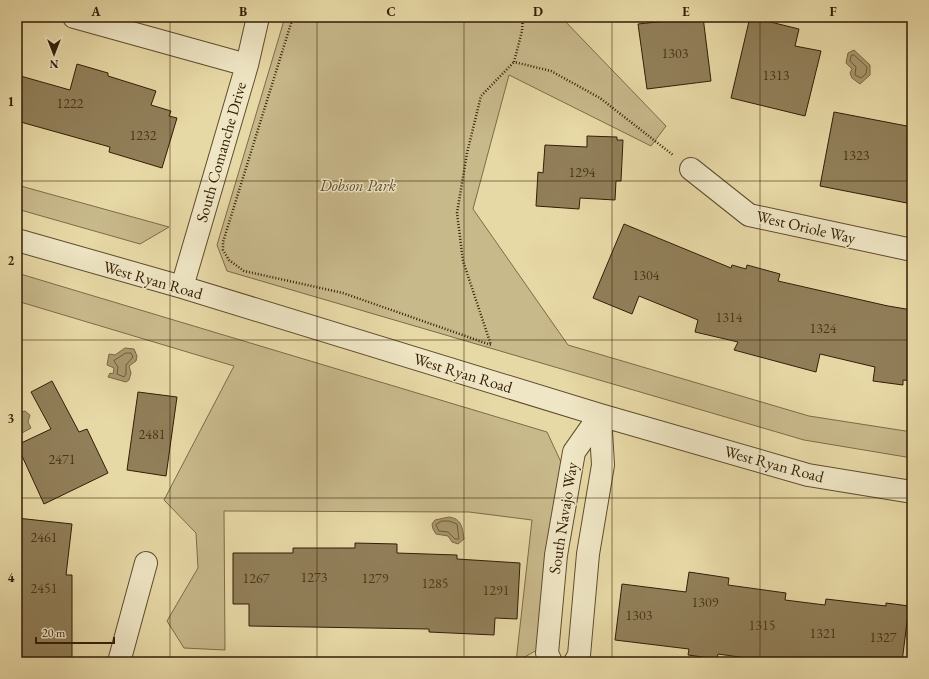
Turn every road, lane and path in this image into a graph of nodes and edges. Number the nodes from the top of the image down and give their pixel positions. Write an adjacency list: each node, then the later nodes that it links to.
1 (74, 17): 6 (street)
2 (258, 17): 6 (street, South Comanche Drive)
3 (292, 17): 5 (path)
4 (523, 17): 5 (path)
5 (514, 62): 7 (path)
6 (247, 65): 10 (street, South Comanche Drive)
7 (691, 169): 9 (street, West Oriole Way)
8 (17, 240): 10 (street, West Ryan Road)
9 (912, 250)
10 (182, 287): 11 (street, West Ryan Road)
11 (600, 415): 12 (street, West Ryan Road); 15 (street, South Navajo Way); 16 (street, South Navajo Way)
12 (912, 492)
13 (146, 563): 14 (street)
14 (119, 662)
15 (551, 662)
16 (575, 662)

